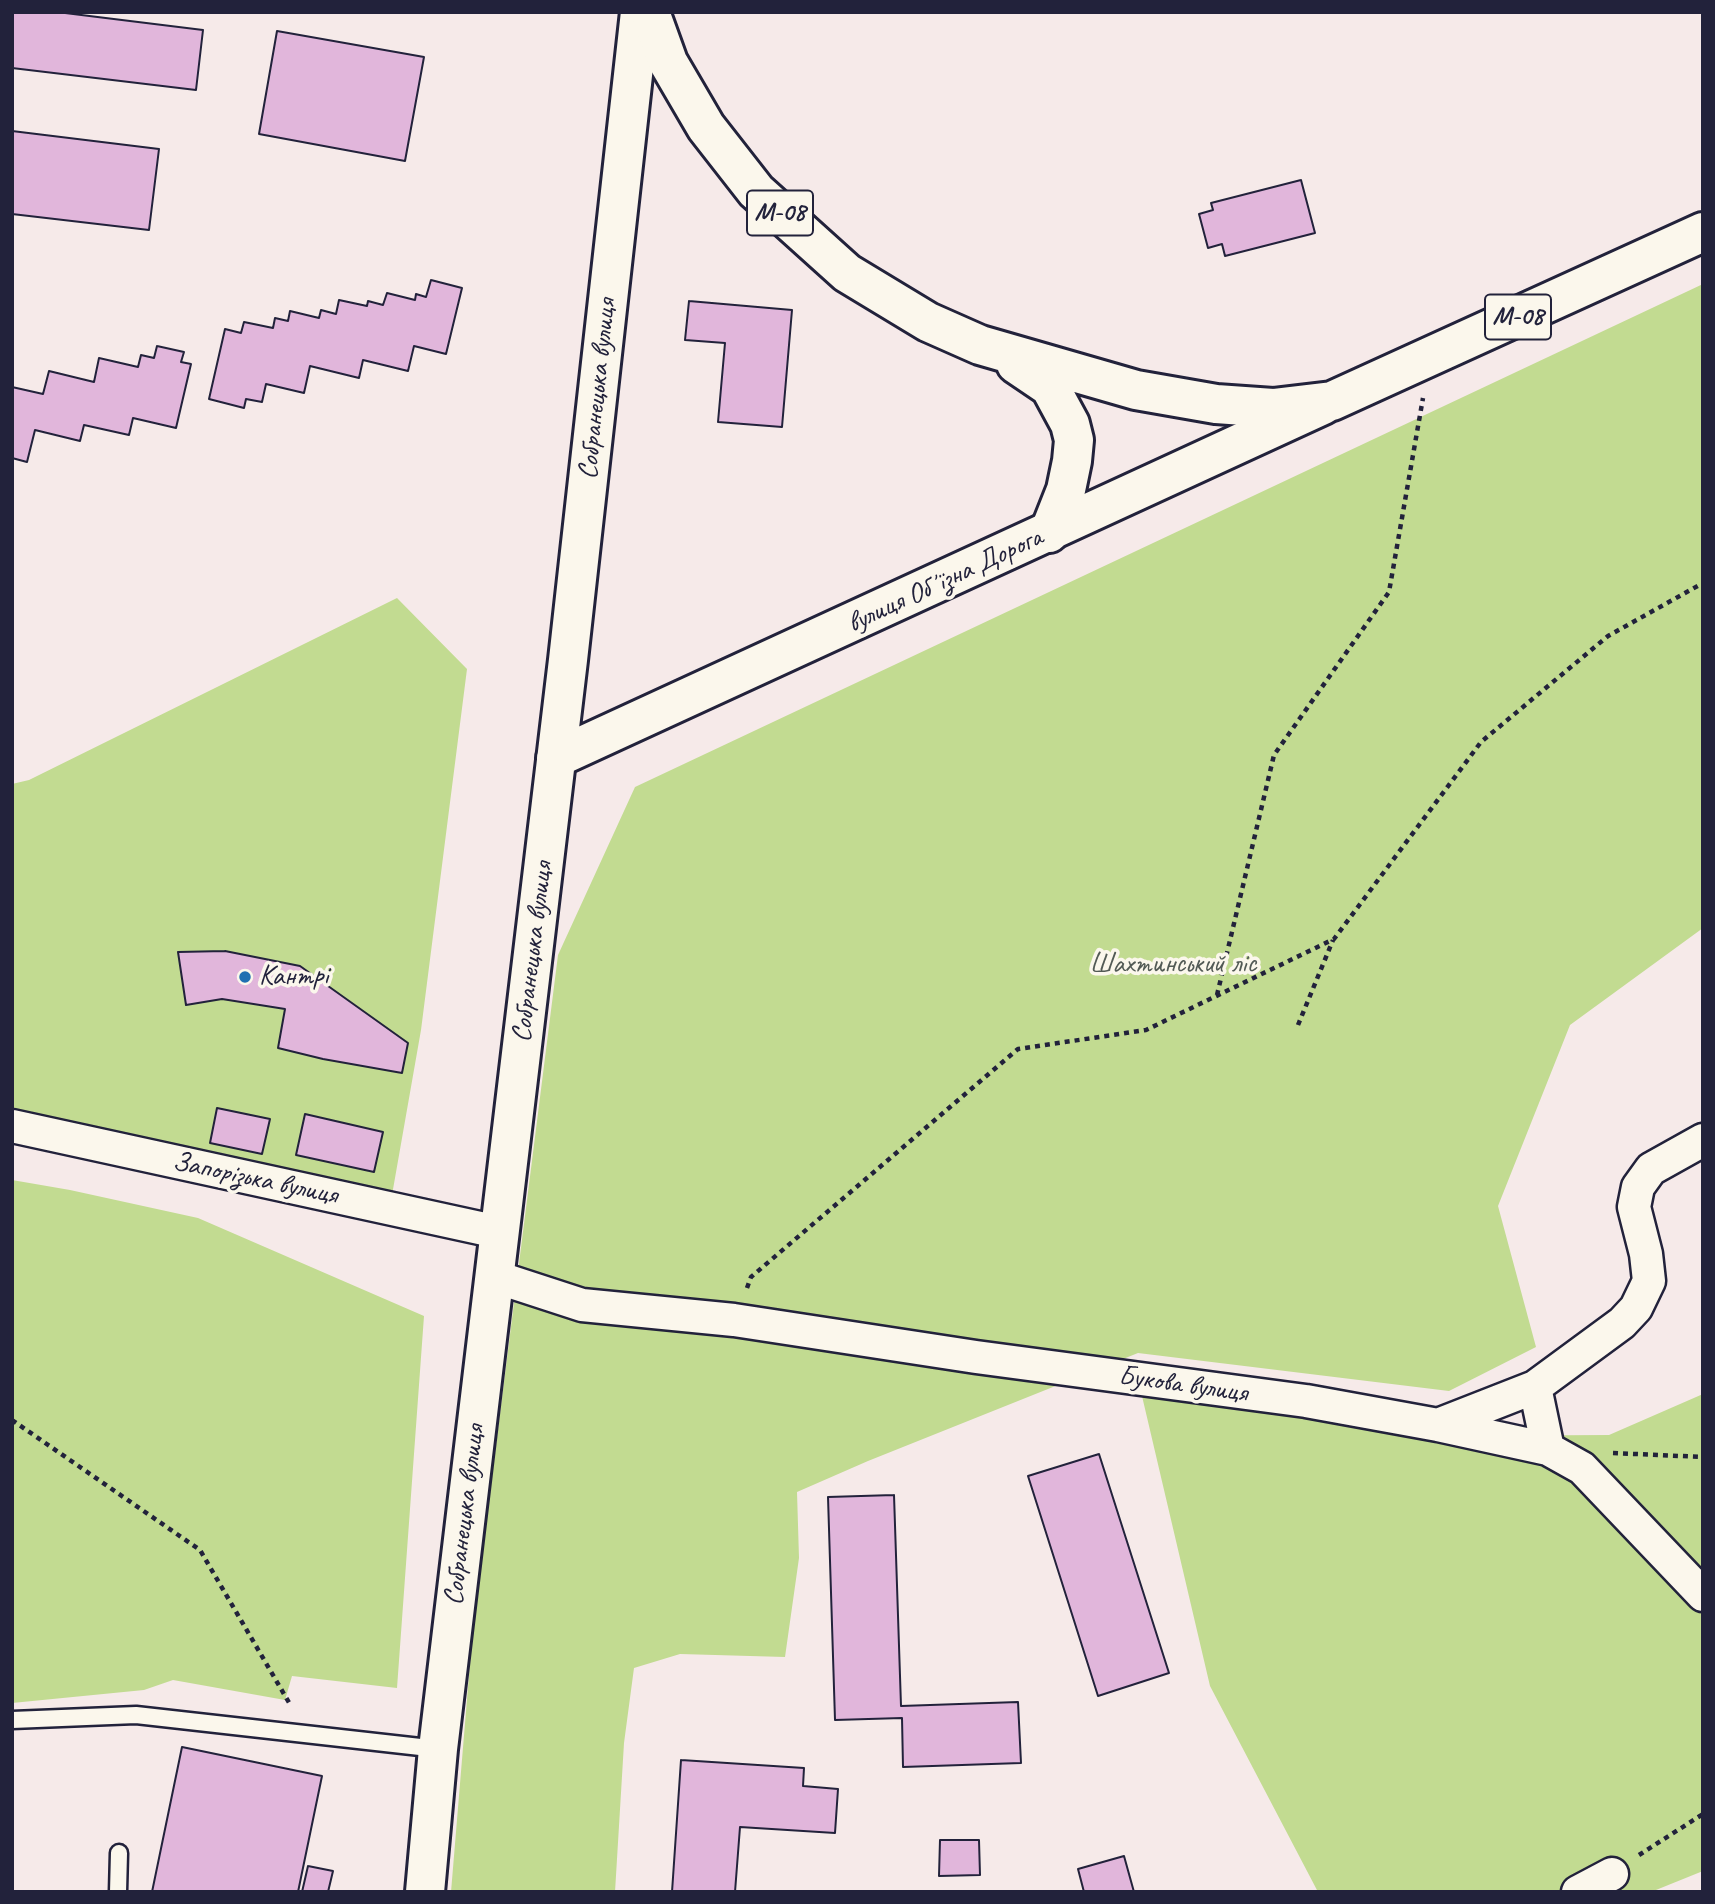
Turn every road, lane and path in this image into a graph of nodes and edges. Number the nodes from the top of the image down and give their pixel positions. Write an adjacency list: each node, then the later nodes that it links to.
1 (640, 12): 9 (main road, Собранецька вулиця)
2 (650, 12): 4 (main road, вулиця Обʼїзна Дорога / М-08)
3 (1703, 232): 5 (main road, вулиця Обʼїзна Дорога / М-08)
4 (980, 345): 6 (main road, вулиця Обʼїзна Дорога / М-08); 7 (main road)
5 (1431, 356): 6 (main road, вулиця Обʼїзна Дорога / М-08); 11 (path)
6 (1332, 401): 7 (main road, вулиця Обʼїзна Дорога)
7 (1049, 533): 9 (main road, вулиця Обʼїзна Дорога)
8 (1703, 583): 10 (path)
9 (556, 758): 15 (main road, Собранецька вулиця)
10 (1334, 939): 11 (path); 12 (path)
11 (1217, 995): 17 (path)
12 (1298, 1025)
13 (12, 1126): 15 (street, Запорізька вулиця)
14 (1703, 1140): 18 (street)
15 (498, 1232): 16 (main road, Собранецька вулиця)
16 (493, 1276): 17 (street, Букова вулиця); 27 (main road, Собранецька вулиця)
17 (734, 1320): 20 (street, Букова вулиця)
18 (1535, 1387): 20 (street); 21 (street)
19 (12, 1420): 26 (path)
20 (1438, 1425): 21 (street, Букова вулиця)
21 (1548, 1450): 24 (street, Букова вулиця)
22 (1612, 1453): 23 (path)
23 (1703, 1457)
24 (1703, 1595)
25 (12, 1720): 26 (lane)
26 (308, 1735): 27 (lane)
27 (438, 1749): 32 (main road, Собранецька вулиця)
28 (1703, 1814): 30 (path)
29 (120, 1853): 31 (lane)
30 (1612, 1874): 33 (street)
31 (118, 1892)
32 (425, 1892)
33 (1578, 1892)

